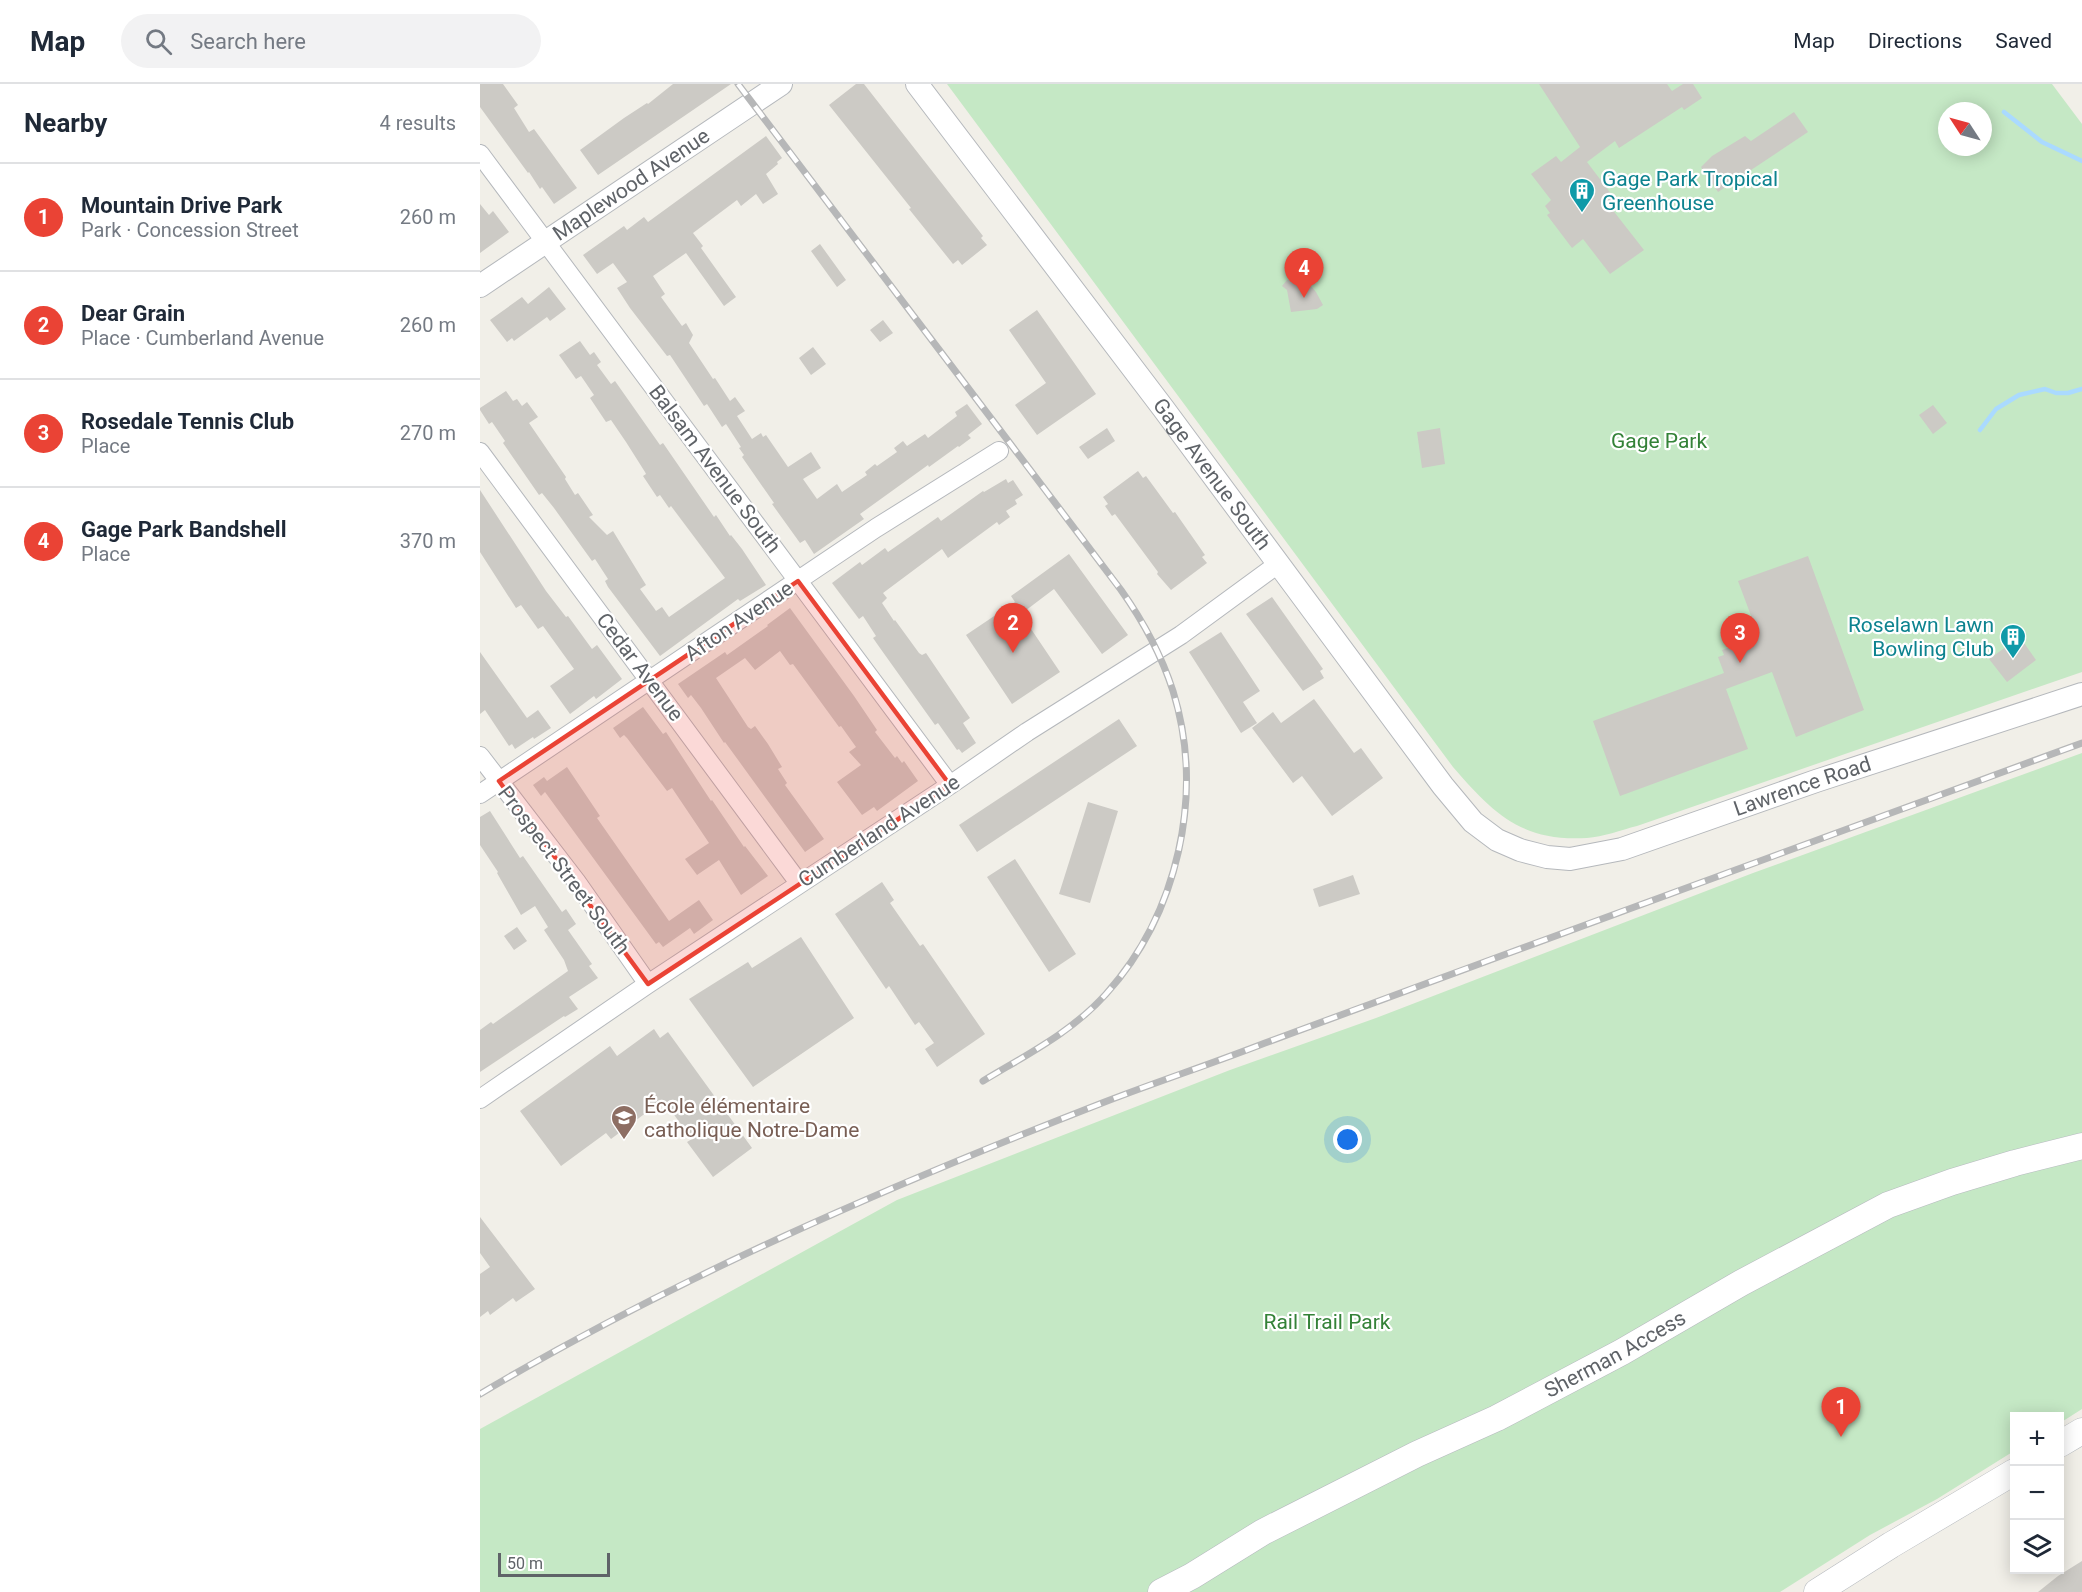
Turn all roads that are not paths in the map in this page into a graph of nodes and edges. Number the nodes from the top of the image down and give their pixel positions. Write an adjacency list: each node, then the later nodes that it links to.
1 (782, 84): 4 (street, Maplewood Avenue)
2 (917, 84): 8 (street, Gage Avenue South)
3 (480, 154): 4 (street, Balsam Avenue South)
4 (546, 242): 5 (street, Maplewood Avenue); 9 (street, Balsam Avenue South)
5 (480, 286)
6 (999, 451): 9 (street, Afton Avenue)
7 (480, 452): 10 (street, Cedar Avenue)
8 (1278, 564): 14 (street, Cumberland Avenue); 16 (street, Gage Avenue South)
9 (798, 581): 10 (street, Afton Avenue); 14 (street, Balsam Avenue South)
10 (650, 681): 13 (street, Afton Avenue); 17 (street, Cedar Avenue)
11 (2082, 694): 16 (street, Lawrence Road)
12 (480, 756): 13 (street, Prospect Street South)
13 (499, 781): 15 (street, Afton Avenue); 18 (street, Prospect Street South)
14 (950, 785): 17 (street, Cumberland Avenue)
15 (480, 794)
16 (1520, 850)
17 (799, 883): 18 (street, Cumberland Avenue)
18 (648, 984): 19 (street, Cumberland Avenue)
19 (480, 1099)
20 (2082, 1146): 24 (main road, Sherman Access)
21 (2082, 1431): 22 (main road)
22 (2064, 1442)
23 (2010, 1474): 25 (main road)
24 (1161, 1592)
25 (1817, 1592)

